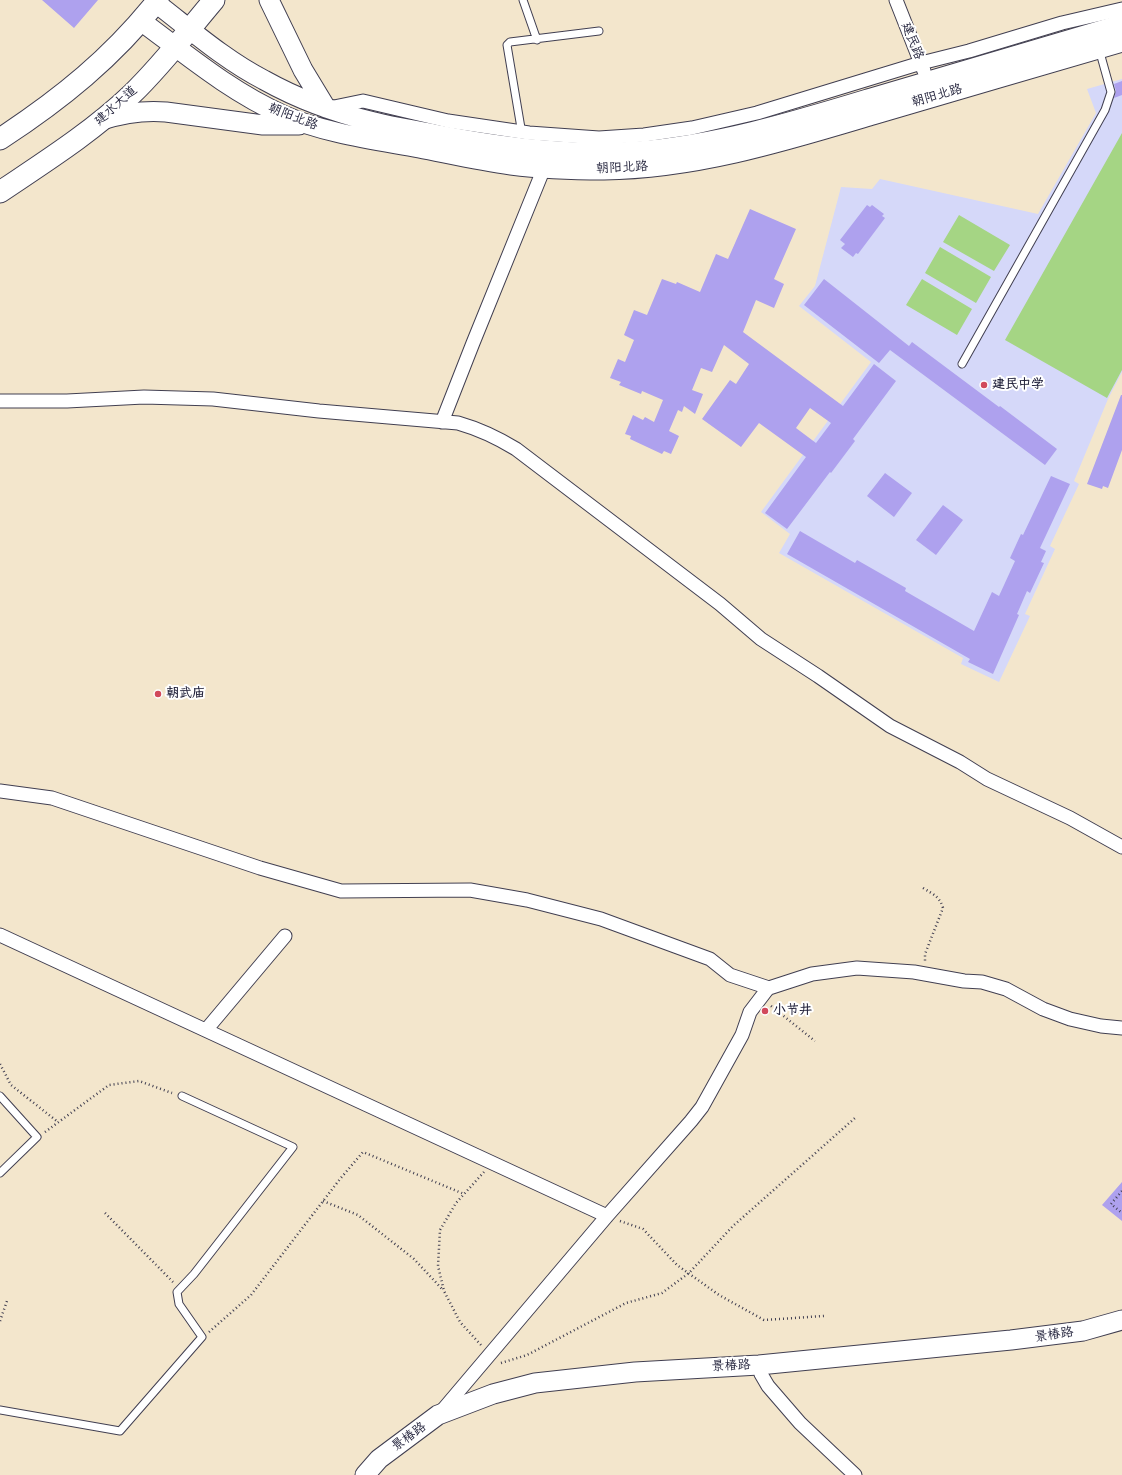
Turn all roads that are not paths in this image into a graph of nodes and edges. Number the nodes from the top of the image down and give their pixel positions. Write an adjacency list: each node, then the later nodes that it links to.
1 (214, 0): 9 (main road, 建水大道)
2 (269, 0): 17 (main road)
3 (523, 0): 11 (lane)
4 (896, 0): 15 (street, 建民路)
5 (157, 2): 7 (main road); 9 (main road, 朝阳北路)
6 (1122, 9): 15 (street)
7 (141, 21): 13 (main road, 朝阳北路); 20 (main road)
8 (1122, 24): 16 (main road, 朝阳北路)
9 (190, 30): 13 (main road, 建水大道); 17 (main road, 朝阳北路)
10 (599, 31): 11 (lane)
11 (537, 40): 21 (lane)
12 (1122, 42): 14 (main road, 朝阳北路)
13 (176, 47): 18 (main road, 建水大道); 19 (main road, 朝阳北路)
14 (1099, 49): 22 (main road, 朝阳北路); 24 (lane)
15 (921, 63): 16 (street, 建民路); 21 (street)
16 (928, 81): 21 (main road, 朝阳北路)
17 (326, 108): 21 (main road, 朝阳北路)
18 (102, 120): 19 (main road); 23 (main road, 建水大道)
19 (309, 125): 22 (main road, 朝阳北路)
20 (0, 139)
21 (524, 141)
22 (544, 168): 26 (street)
23 (0, 192)
24 (962, 364)
25 (0, 401): 26 (street)
26 (442, 422): 28 (street)
27 (0, 791): 31 (street)
28 (1122, 847)
29 (0, 935): 33 (street)
30 (285, 936): 33 (street)
31 (769, 988): 32 (street); 37 (street)
32 (1122, 1028)
33 (206, 1030): 37 (street)
34 (0, 1096): 36 (lane)
35 (182, 1096): 40 (lane)
36 (0, 1172)
37 (607, 1216): 41 (street)
38 (1122, 1320): 39 (main road, 景椿路)
39 (759, 1365): 41 (main road, 景椿路); 43 (street)
40 (0, 1410)
41 (438, 1415): 42 (main road, 景椿路)
42 (365, 1475)
43 (855, 1475)

